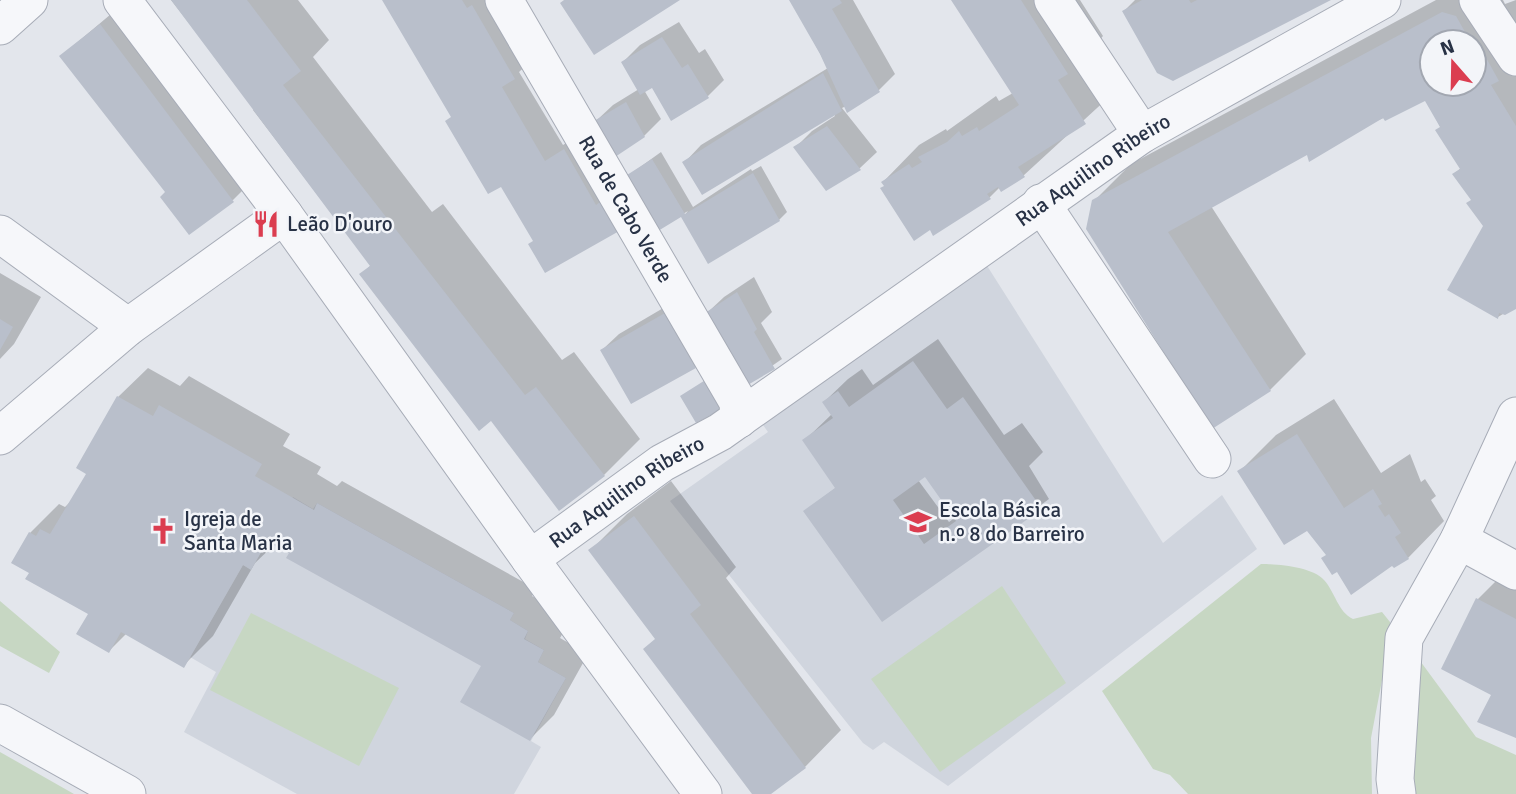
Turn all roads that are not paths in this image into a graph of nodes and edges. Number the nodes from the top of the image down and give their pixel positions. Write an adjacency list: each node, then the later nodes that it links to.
1 (29, 0): 7 (street)
2 (122, 0): 11 (street, Rua Aquilino Ribeiro)
3 (1053, 0): 9 (street)
4 (1382, 0): 9 (street, Rua Aquilino Ribeiro)
5 (1478, 0): 8 (street)
6 (507, 1): 15 (street, Rua de Cabo Verde)
7 (0, 26)
8 (1516, 57)
9 (1142, 134): 10 (street, Rua Aquilino Ribeiro)
10 (1041, 203): 15 (street, Rua Aquilino Ribeiro); 17 (street)
11 (284, 215): 13 (street); 19 (street, Rua Aquilino Ribeiro)
12 (0, 234): 13 (street)
13 (128, 327): 16 (street)
14 (1516, 416): 18 (street)
15 (739, 419): 19 (street, Rua Aquilino Ribeiro)
16 (0, 436)
17 (1212, 459)
18 (1459, 540): 20 (street); 24 (street)
19 (530, 559): 23 (street)
20 (1516, 571)
21 (0, 723): 22 (street)
22 (127, 794)
23 (703, 794)
24 (1397, 794)

